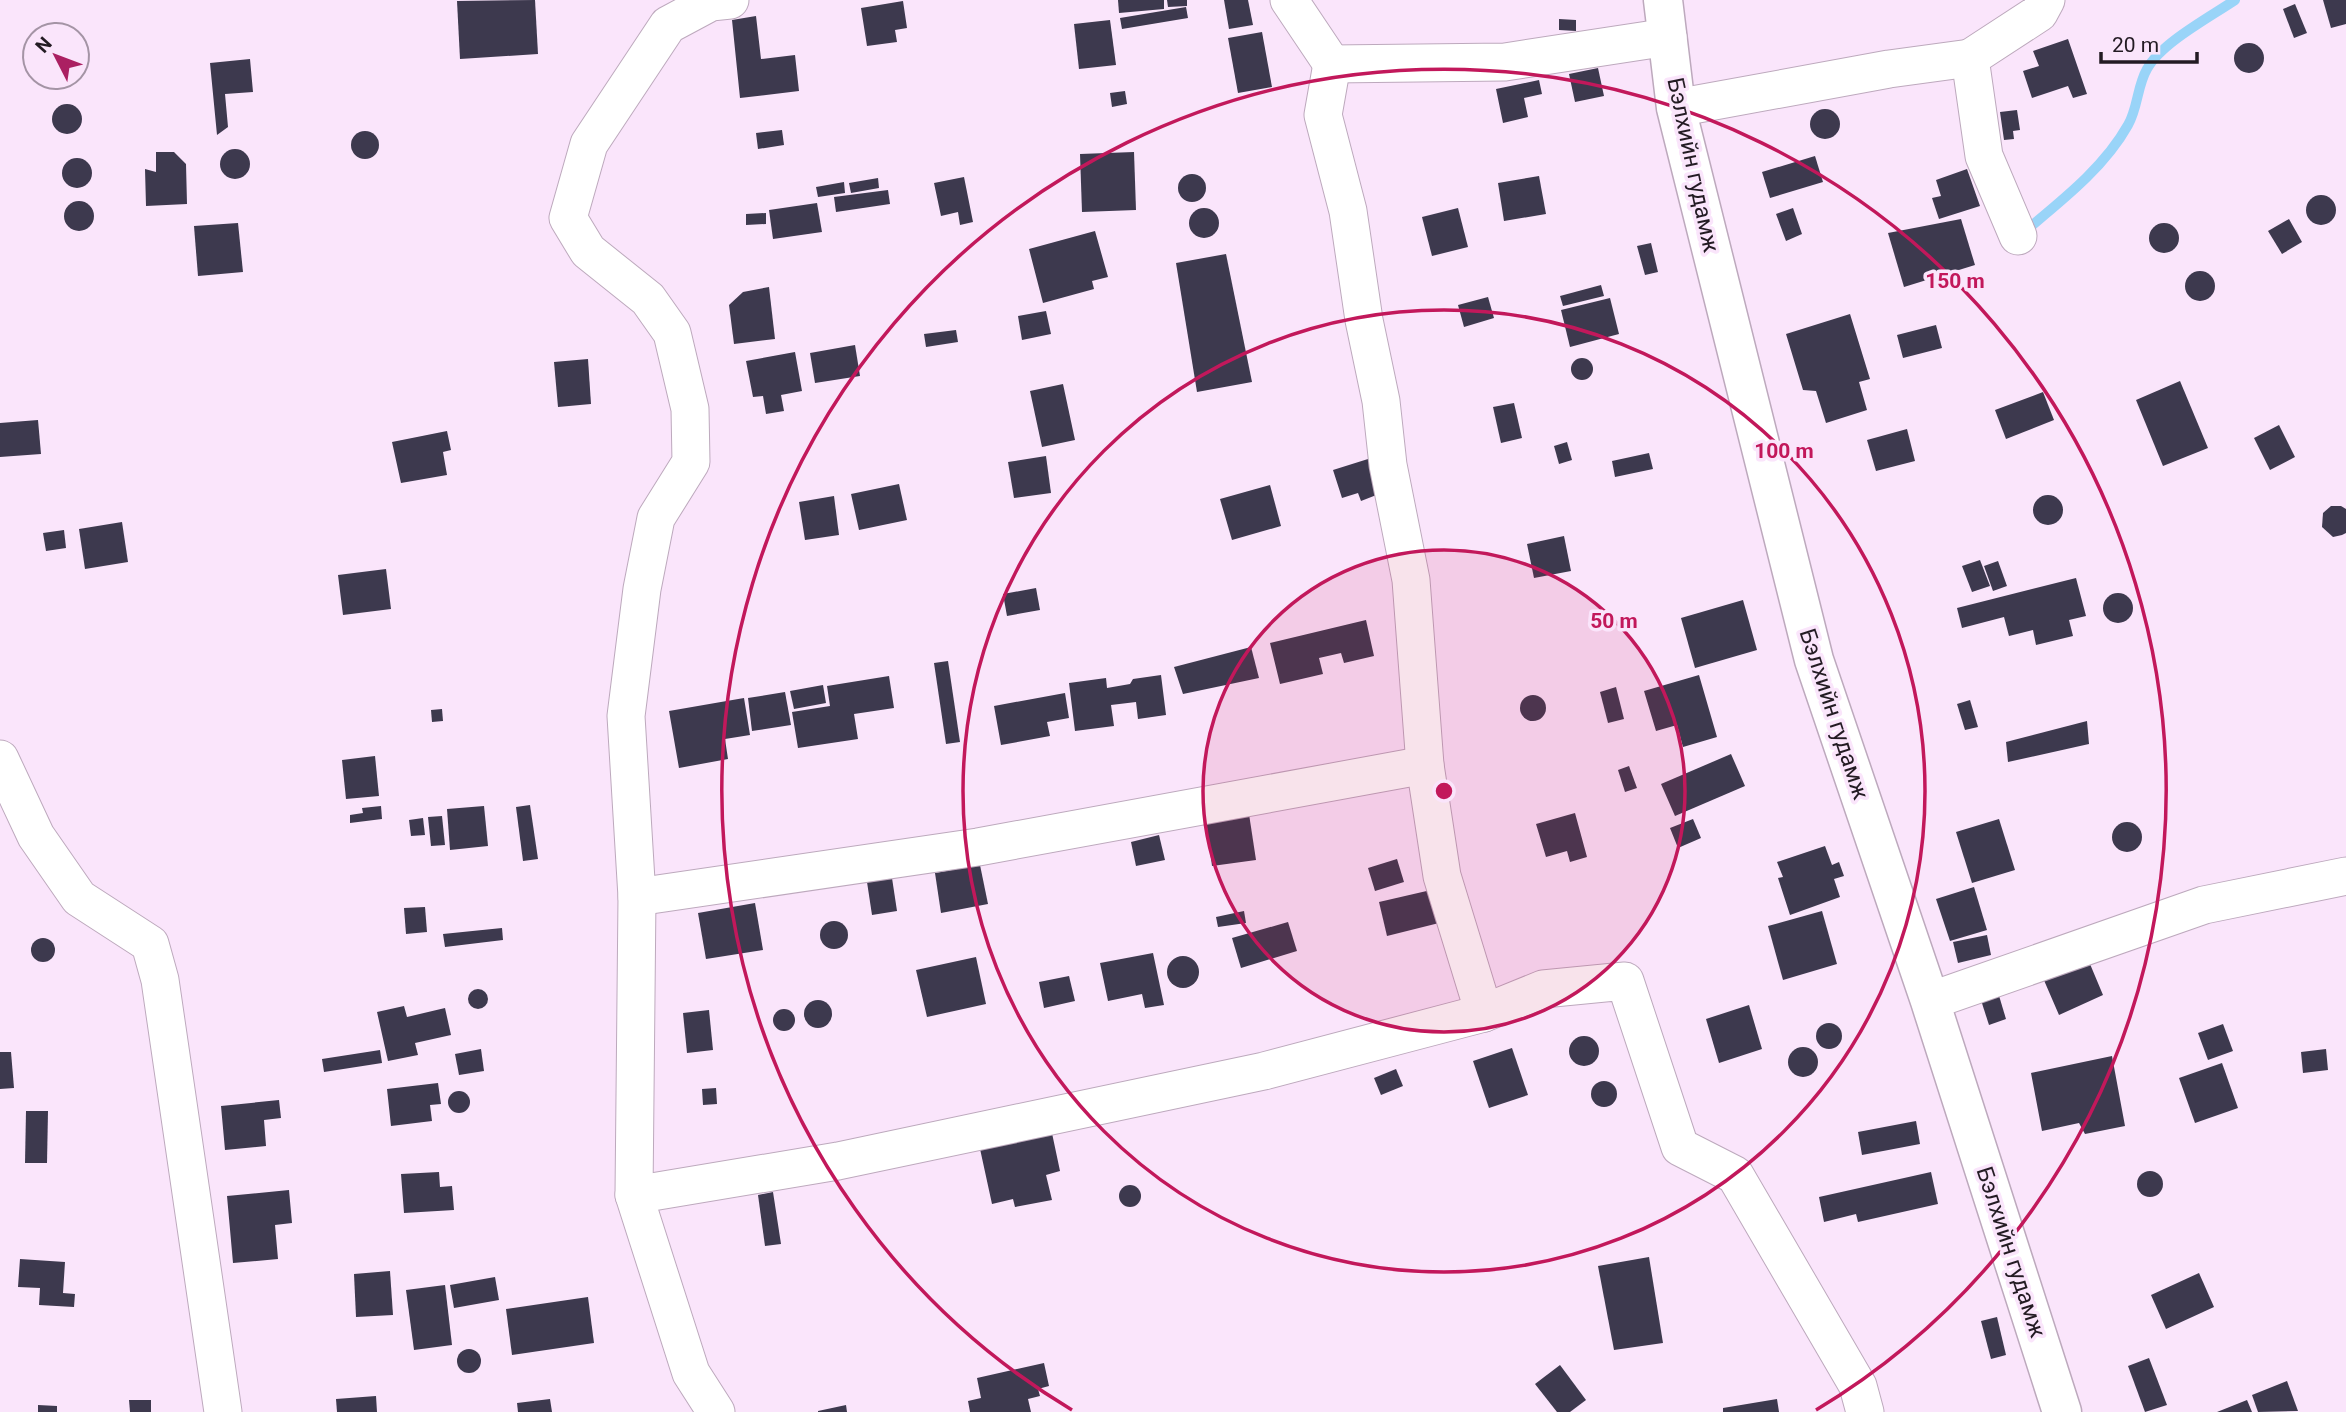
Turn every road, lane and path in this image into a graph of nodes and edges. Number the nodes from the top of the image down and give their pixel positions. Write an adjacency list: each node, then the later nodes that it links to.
1 (1289, 0): 7 (street)
2 (1663, 0): 5 (main road, Бэлхийн гудамж)
3 (2046, 0): 6 (street)
4 (716, 1): 13 (street)
5 (1668, 37): 7 (street); 8 (main road, Бэлхийн гудамж)
6 (1970, 58): 8 (street); 9 (street)
7 (1332, 64): 11 (street)
8 (1676, 108): 14 (main road, Бэлхийн гудамж)
9 (2018, 236)
10 (0, 759): 17 (street)
11 (1425, 765): 13 (street); 15 (street)
12 (2346, 876): 14 (street)
13 (637, 897): 16 (street)
14 (1930, 1001): 20 (main road, Бэлхийн гудамж)
15 (1484, 1013): 16 (street); 19 (street)
16 (634, 1195): 18 (street)
17 (223, 1412)
18 (716, 1412)
19 (1865, 1412)
20 (2062, 1412)

